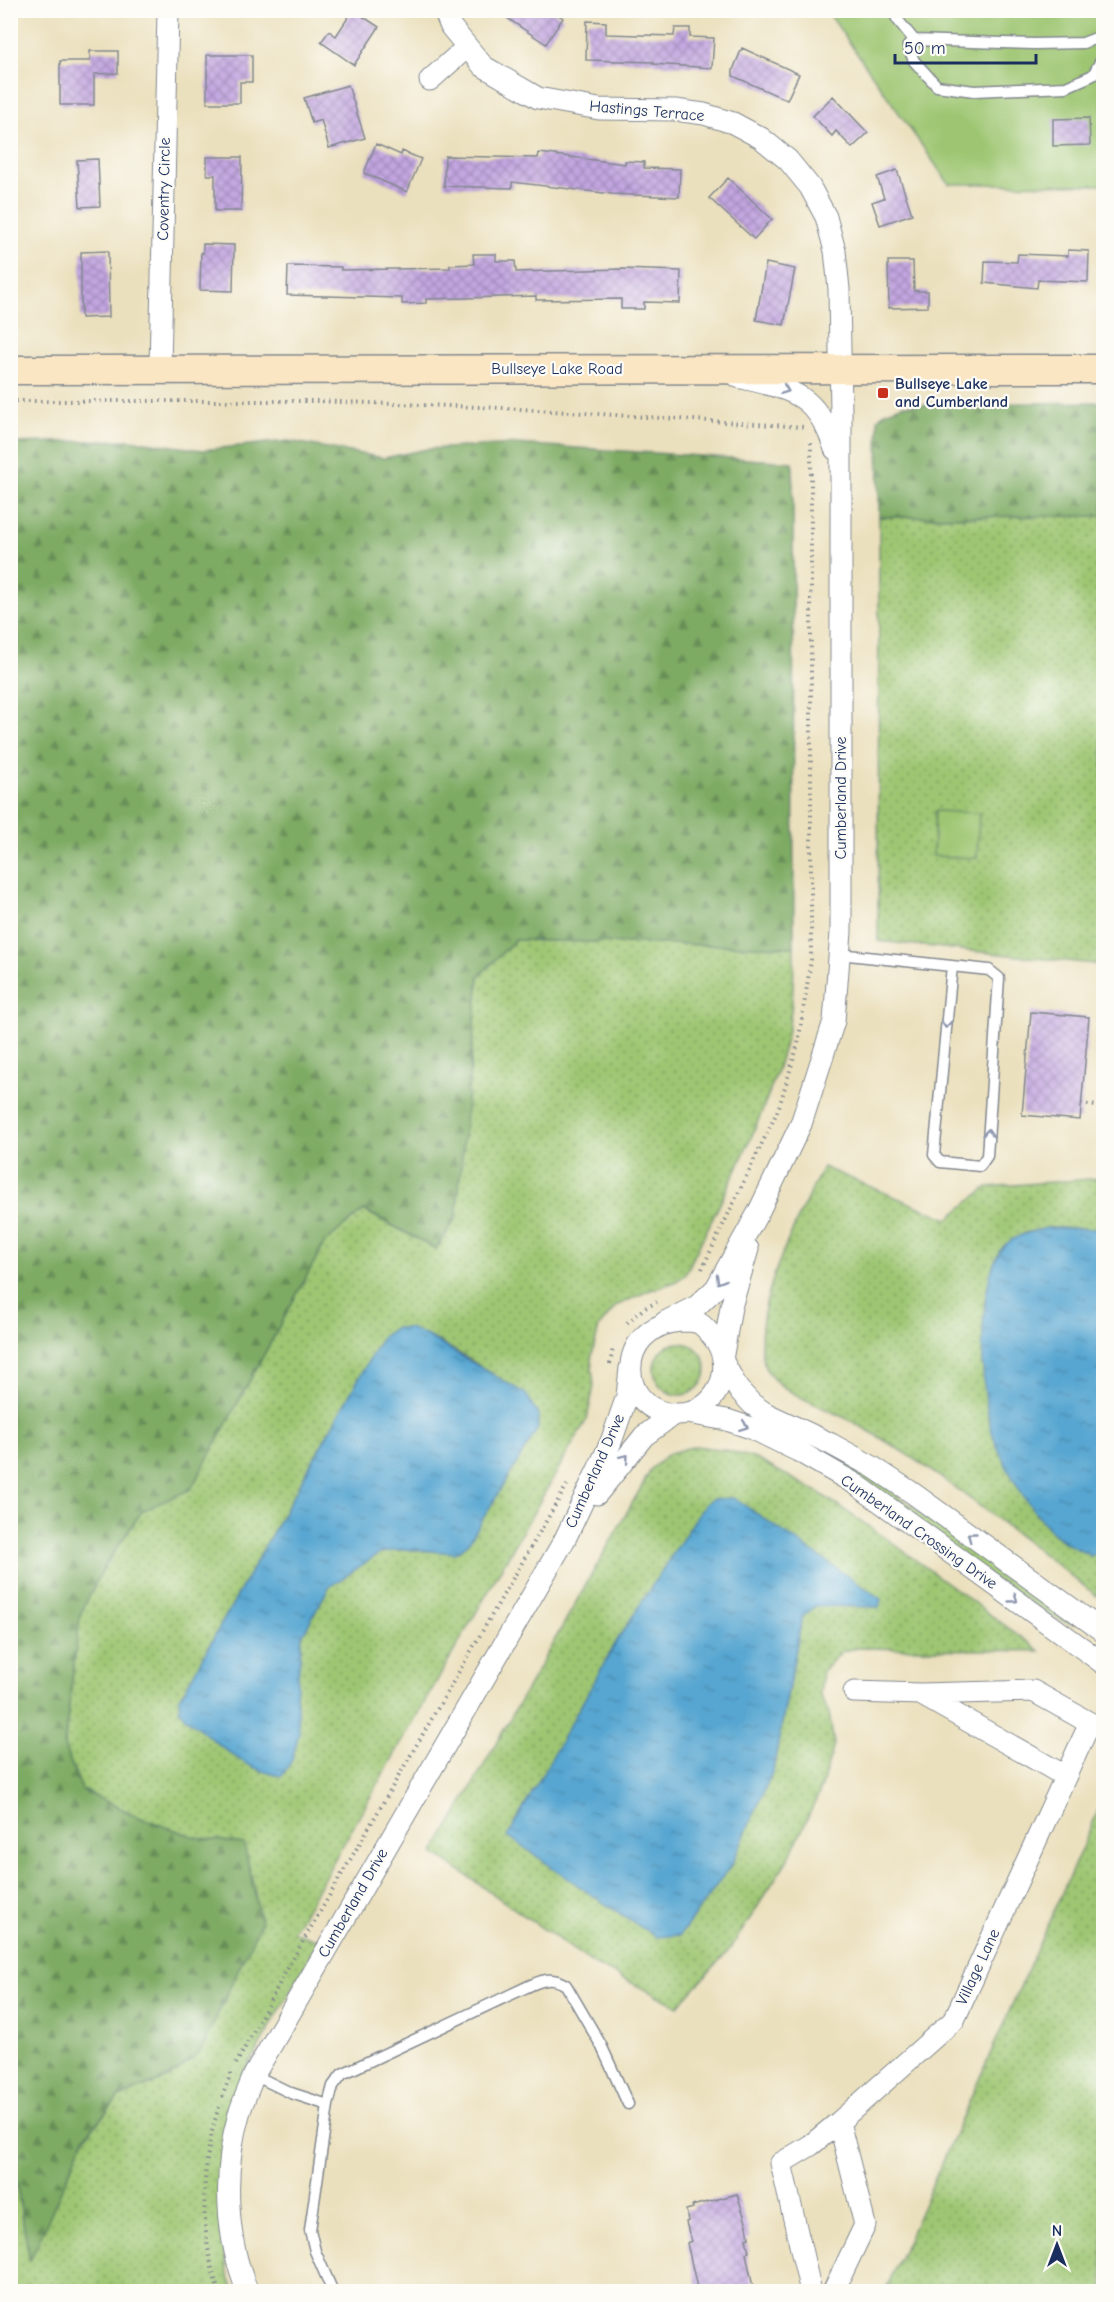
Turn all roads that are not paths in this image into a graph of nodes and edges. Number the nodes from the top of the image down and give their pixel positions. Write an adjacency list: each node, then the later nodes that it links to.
1 (168, 10): 9 (street, Coventry Circle)
2 (444, 10): 6 (street, Hastings Terrace)
3 (894, 10): 5 (lane)
4 (1104, 35): 5 (lane)
5 (914, 40): 7 (lane)
6 (466, 48): 8 (street); 13 (street, Hastings Terrace)
7 (1104, 55)
8 (430, 80)
9 (160, 368): 10 (street, Bullseye Lake Road); 12 (street, Bullseye Lake Road)
10 (708, 369): 13 (street, Bullseye Lake Road); 14 (street, one-way to 14)
11 (1104, 369): 13 (street, Bullseye Lake Road)
12 (10, 370)
13 (840, 371): 14 (street, Cumberland Drive)
14 (841, 467): 15 (street, Cumberland Drive)
15 (839, 954): 16 (lane); 17 (street, Cumberland Drive)
16 (951, 966): 16 (lane, one-way to 16)
17 (759, 1211): 18 (street, Cumberland Drive, one-way to 18); 19 (street, Cumberland Drive)
18 (663, 1312): 19 (street); 20 (street)
19 (724, 1360): 21 (street); 23 (street, Cumberland Crossing Drive, one-way to 19)
20 (620, 1367): 21 (street); 22 (street, Cumberland Drive)
21 (681, 1414): 22 (street, Cumberland Drive, one-way to 21); 24 (street, Cumberland Crossing Drive, one-way to 24)
22 (565, 1539): 28 (street, Cumberland Drive)
23 (1104, 1632)
24 (1104, 1664)
25 (854, 1692): 26 (street, Village Lane)
26 (921, 1694): 27 (street, Village Lane); 27 (street, Village Lane)
27 (1065, 1776): 31 (street, Village Lane)
28 (254, 2075): 30 (lane); 32 (street, Cumberland Drive)
29 (628, 2104): 30 (lane)
30 (328, 2105): 33 (lane)
31 (839, 2122): 34 (street, Village Lane); 35 (street)
32 (248, 2292)
33 (333, 2292)
34 (811, 2292)
35 (833, 2292)

